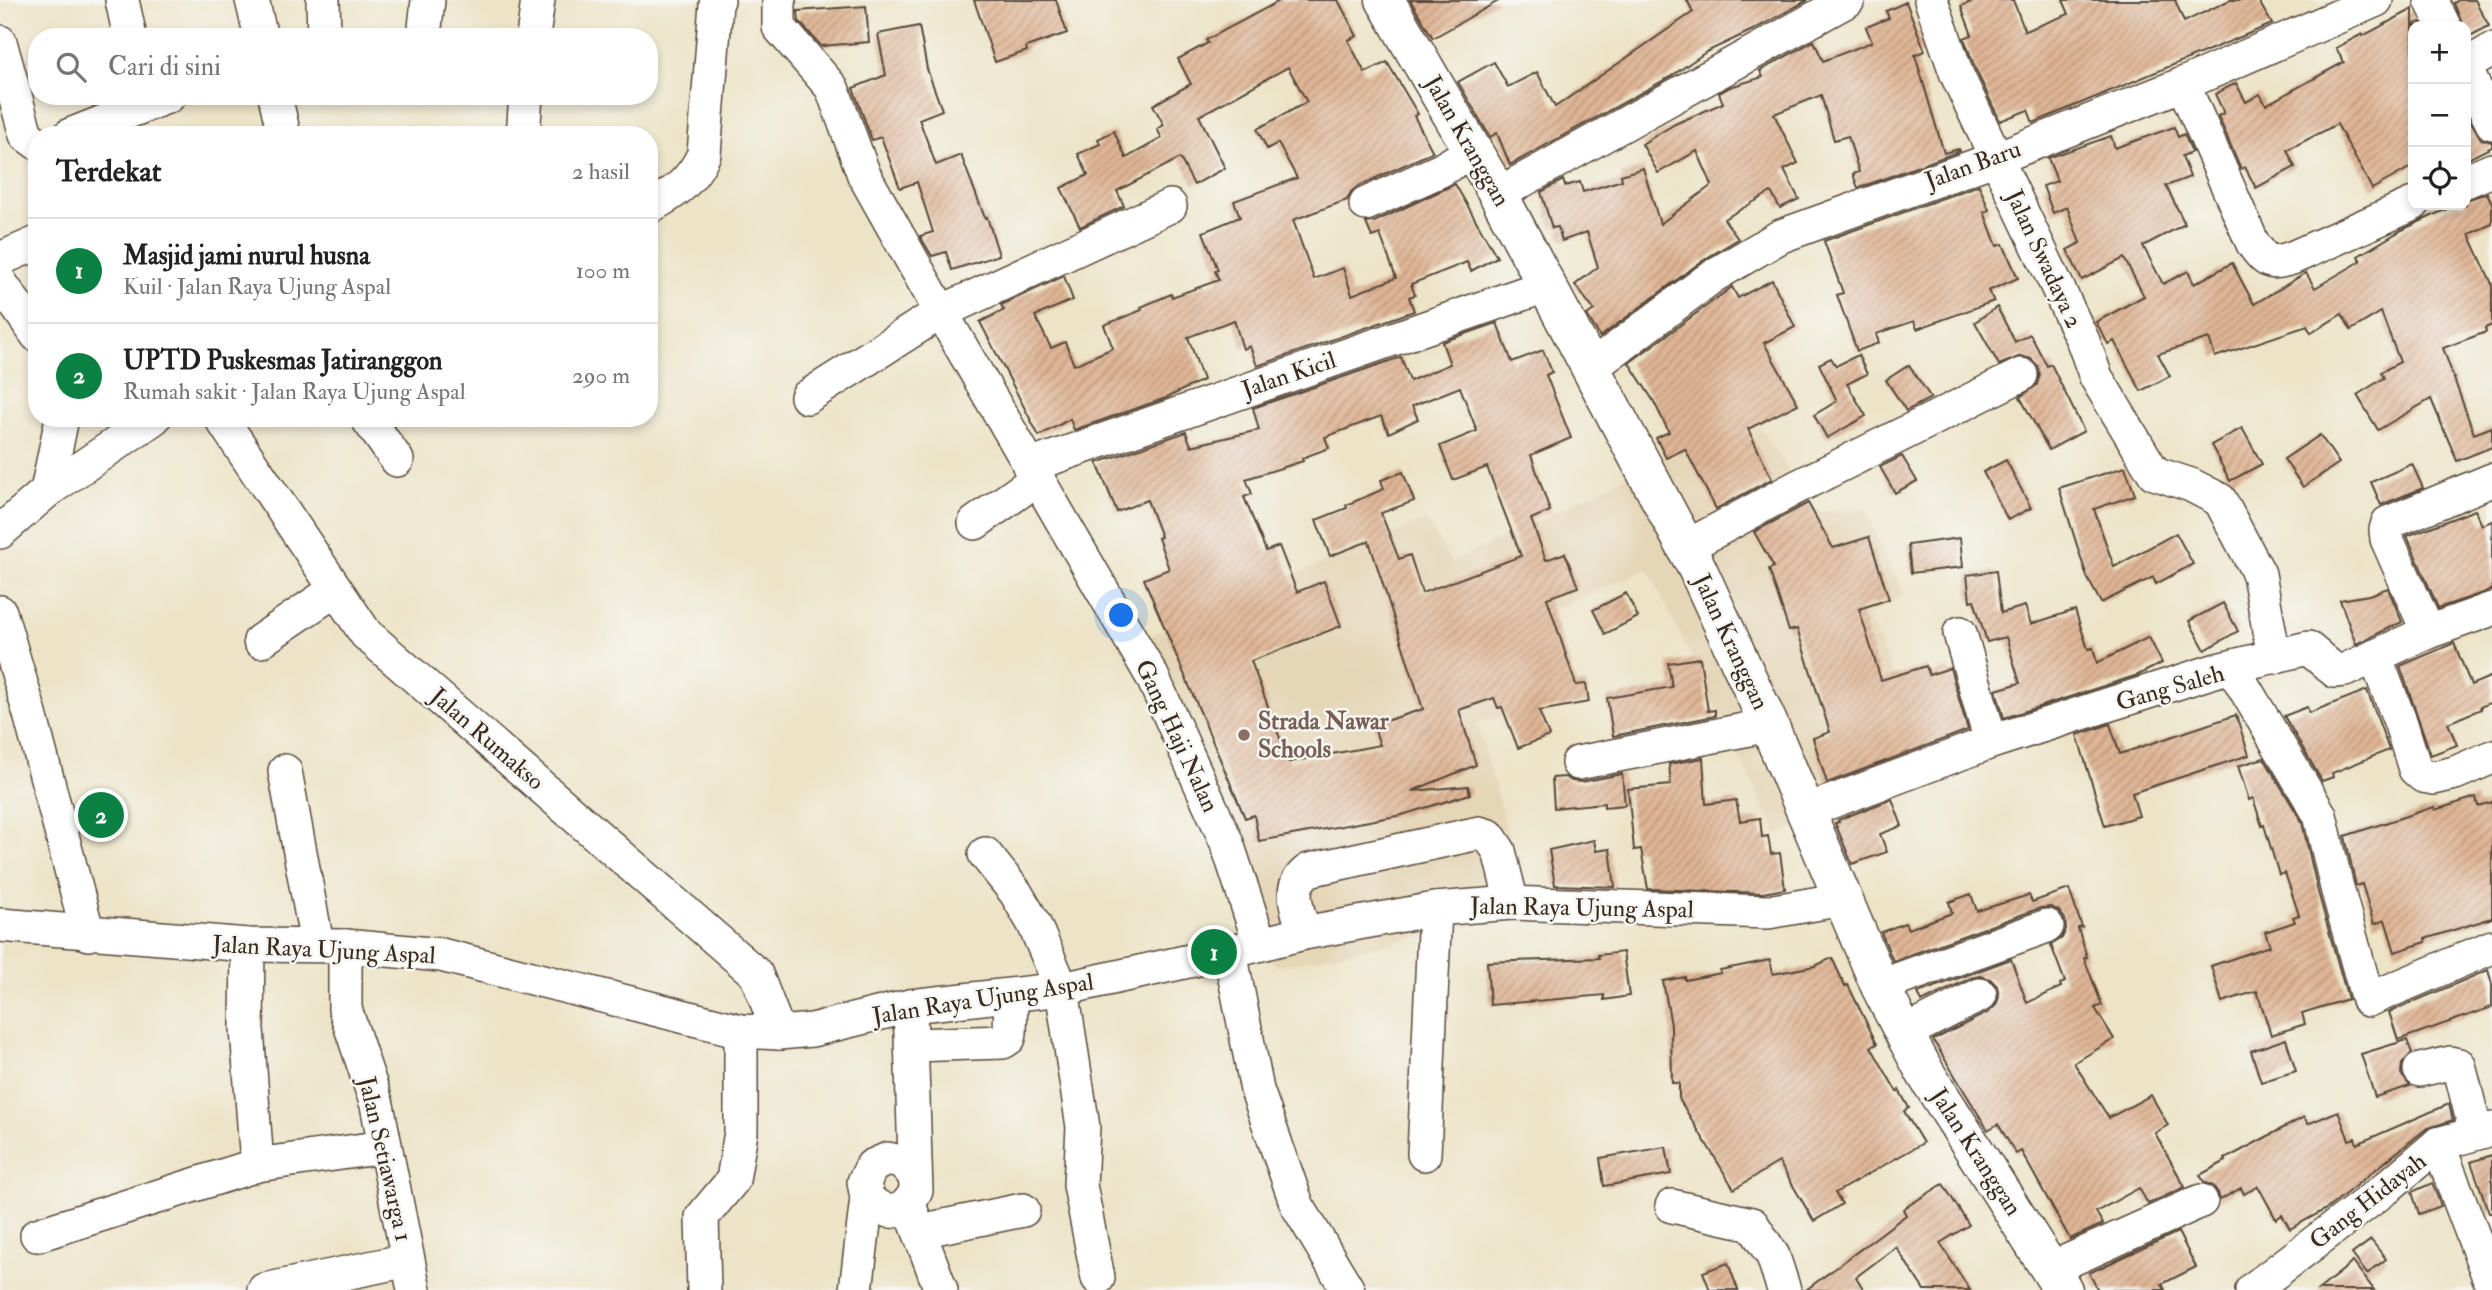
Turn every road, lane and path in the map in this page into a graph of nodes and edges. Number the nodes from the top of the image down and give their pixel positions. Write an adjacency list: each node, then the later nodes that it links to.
1 (122, 0): 14 (street)
2 (252, 0): 15 (street)
3 (323, 0): 16 (street)
4 (428, 0): 17 (street)
5 (538, 0): 18 (street)
6 (718, 0): 37 (street)
7 (779, 0): 45 (street, Gang Haji Nalan)
8 (1385, 0): 32 (main road, Jalan Kranggan)
9 (1848, 0): 36 (street)
10 (1931, 0): 33 (street, Jalan Swadaya 2)
11 (2376, 0): 23 (street, Jalan Baru)
12 (2431, 0): 13 (street)
13 (2442, 21)
14 (128, 28)
15 (259, 28)
16 (324, 28)
17 (425, 28)
18 (534, 28)
19 (0, 43): 31 (street)
20 (2492, 50): 21 (street)
21 (2471, 64)
22 (2471, 78): 27 (street)
23 (2183, 84): 33 (street, Jalan Baru); 40 (street)
24 (139, 105): 28 (street)
25 (277, 105): 29 (street)
26 (525, 105): 30 (street)
27 (2492, 123)
28 (91, 126)
29 (282, 126)
30 (524, 126)
31 (28, 136)
32 (1472, 151): 36 (main road, Jalan Kranggan); 38 (street)
33 (1997, 158): 47 (street, Jalan Baru); 68 (street, Jalan Swadaya 2)
34 (2492, 170): 35 (street)
35 (2471, 179)
36 (1498, 194): 44 (main road, Jalan Kranggan)
37 (658, 201)
38 (1366, 204)
39 (1170, 206): 45 (street)
40 (2408, 207)
41 (28, 247): 42 (street)
42 (0, 259)
43 (0, 282): 46 (street)
44 (1548, 285): 47 (main road, Jalan Kranggan); 55 (street, Jalan Kicil)
45 (941, 312): 49 (street); 55 (street, Gang Haji Nalan)
46 (28, 322)
47 (1592, 367): 60 (main road, Jalan Kranggan)
48 (2021, 375): 60 (street)
49 (807, 397)
50 (60, 427): 57 (street)
51 (141, 427): 57 (street)
52 (226, 427): 61 (street, Jalan Rumakso)
53 (373, 427): 54 (street)
54 (397, 460)
55 (1033, 472): 58 (street, Jalan Kicil); 87 (street, Gang Haji Nalan)
56 (2492, 480): 65 (street)
57 (47, 491): 59 (street)
58 (975, 523)
59 (0, 532)
60 (1686, 547): 70 (main road, Jalan Kranggan)
61 (335, 590): 66 (street); 94 (street, Jalan Rumakso)
62 (2492, 609): 65 (street)
63 (0, 612): 83 (street)
64 (1960, 632): 71 (street)
65 (2428, 632): 67 (street)
66 (260, 641)
67 (2375, 656): 68 (street); 72 (street)
68 (2274, 657): 69 (street)
69 (2232, 667): 71 (street, Gang Saleh); 86 (street, Gang Saleh)
70 (1769, 725): 73 (street); 75 (main road, Jalan Kranggan)
71 (1992, 742): 75 (street, Gang Saleh)
72 (2492, 757)
73 (1578, 763)
74 (285, 771): 85 (street, Jalan Setiawarga 1)
75 (1806, 811): 77 (main road, Jalan Kranggan)
76 (985, 854): 89 (street)
77 (1843, 899): 78 (street, Jalan Raya Ujung Aspal); 88 (main road, Jalan Kranggan)
78 (1513, 903): 79 (street, Jalan Raya Ujung Aspal); 82 (street)
79 (1435, 909): 82 (street, Jalan Raya Ujung Aspal); 101 (street)
80 (0, 926): 83 (street, Jalan Raya Ujung Aspal)
81 (2047, 926): 88 (street)
82 (1304, 933): 87 (street, Jalan Raya Ujung Aspal)
83 (88, 934): 84 (street, Jalan Raya Ujung Aspal)
84 (248, 945): 85 (street, Jalan Raya Ujung Aspal); 102 (street)
85 (331, 945): 93 (street, Jalan Raya Ujung Aspal); 100 (street, Jalan Setiawarga 1)
86 (2492, 947)
87 (1245, 948): 89 (street, Jalan Raya Ujung Aspal); 117 (street, Gang Haji Nalan)
88 (1880, 986): 95 (main road, Jalan Kranggan)
89 (1062, 989): 91 (street, Jalan Raya Ujung Aspal); 110 (street)
90 (1980, 995): 95 (street)
91 (1011, 996): 92 (street, Jalan Raya Ujung Aspal); 96 (street)
92 (910, 1006): 94 (street, Jalan Raya Ujung Aspal); 96 (street)
93 (741, 1031): 94 (street, Jalan Raya Ujung Aspal); 114 (street)
94 (779, 1033)
95 (1904, 1033): 111 (main road, Jalan Kranggan)
96 (912, 1045): 105 (street)
97 (2420, 1070): 98 (street)
98 (2484, 1131): 99 (street, Gang Hidayah)
99 (2438, 1144): 112 (street); 119 (street, Gang Hidayah)
100 (384, 1147): 102 (street); 109 (street, Jalan Setiawarga 1)
101 (1424, 1154)
102 (257, 1165): 108 (street)
103 (867, 1198): 105 (street); 105 (street); 115 (street)
104 (2201, 1201): 111 (street)
105 (915, 1204): 107 (street); 116 (street)
106 (1672, 1206): 118 (street)
107 (1023, 1210)
108 (37, 1235)
109 (411, 1275): 113 (street)
110 (1098, 1278)
111 (2057, 1279)
112 (2492, 1285)
113 (264, 1290)
114 (704, 1290)
115 (856, 1290)
116 (941, 1290)
117 (1348, 1290)
118 (1784, 1290)
119 (2252, 1290)

